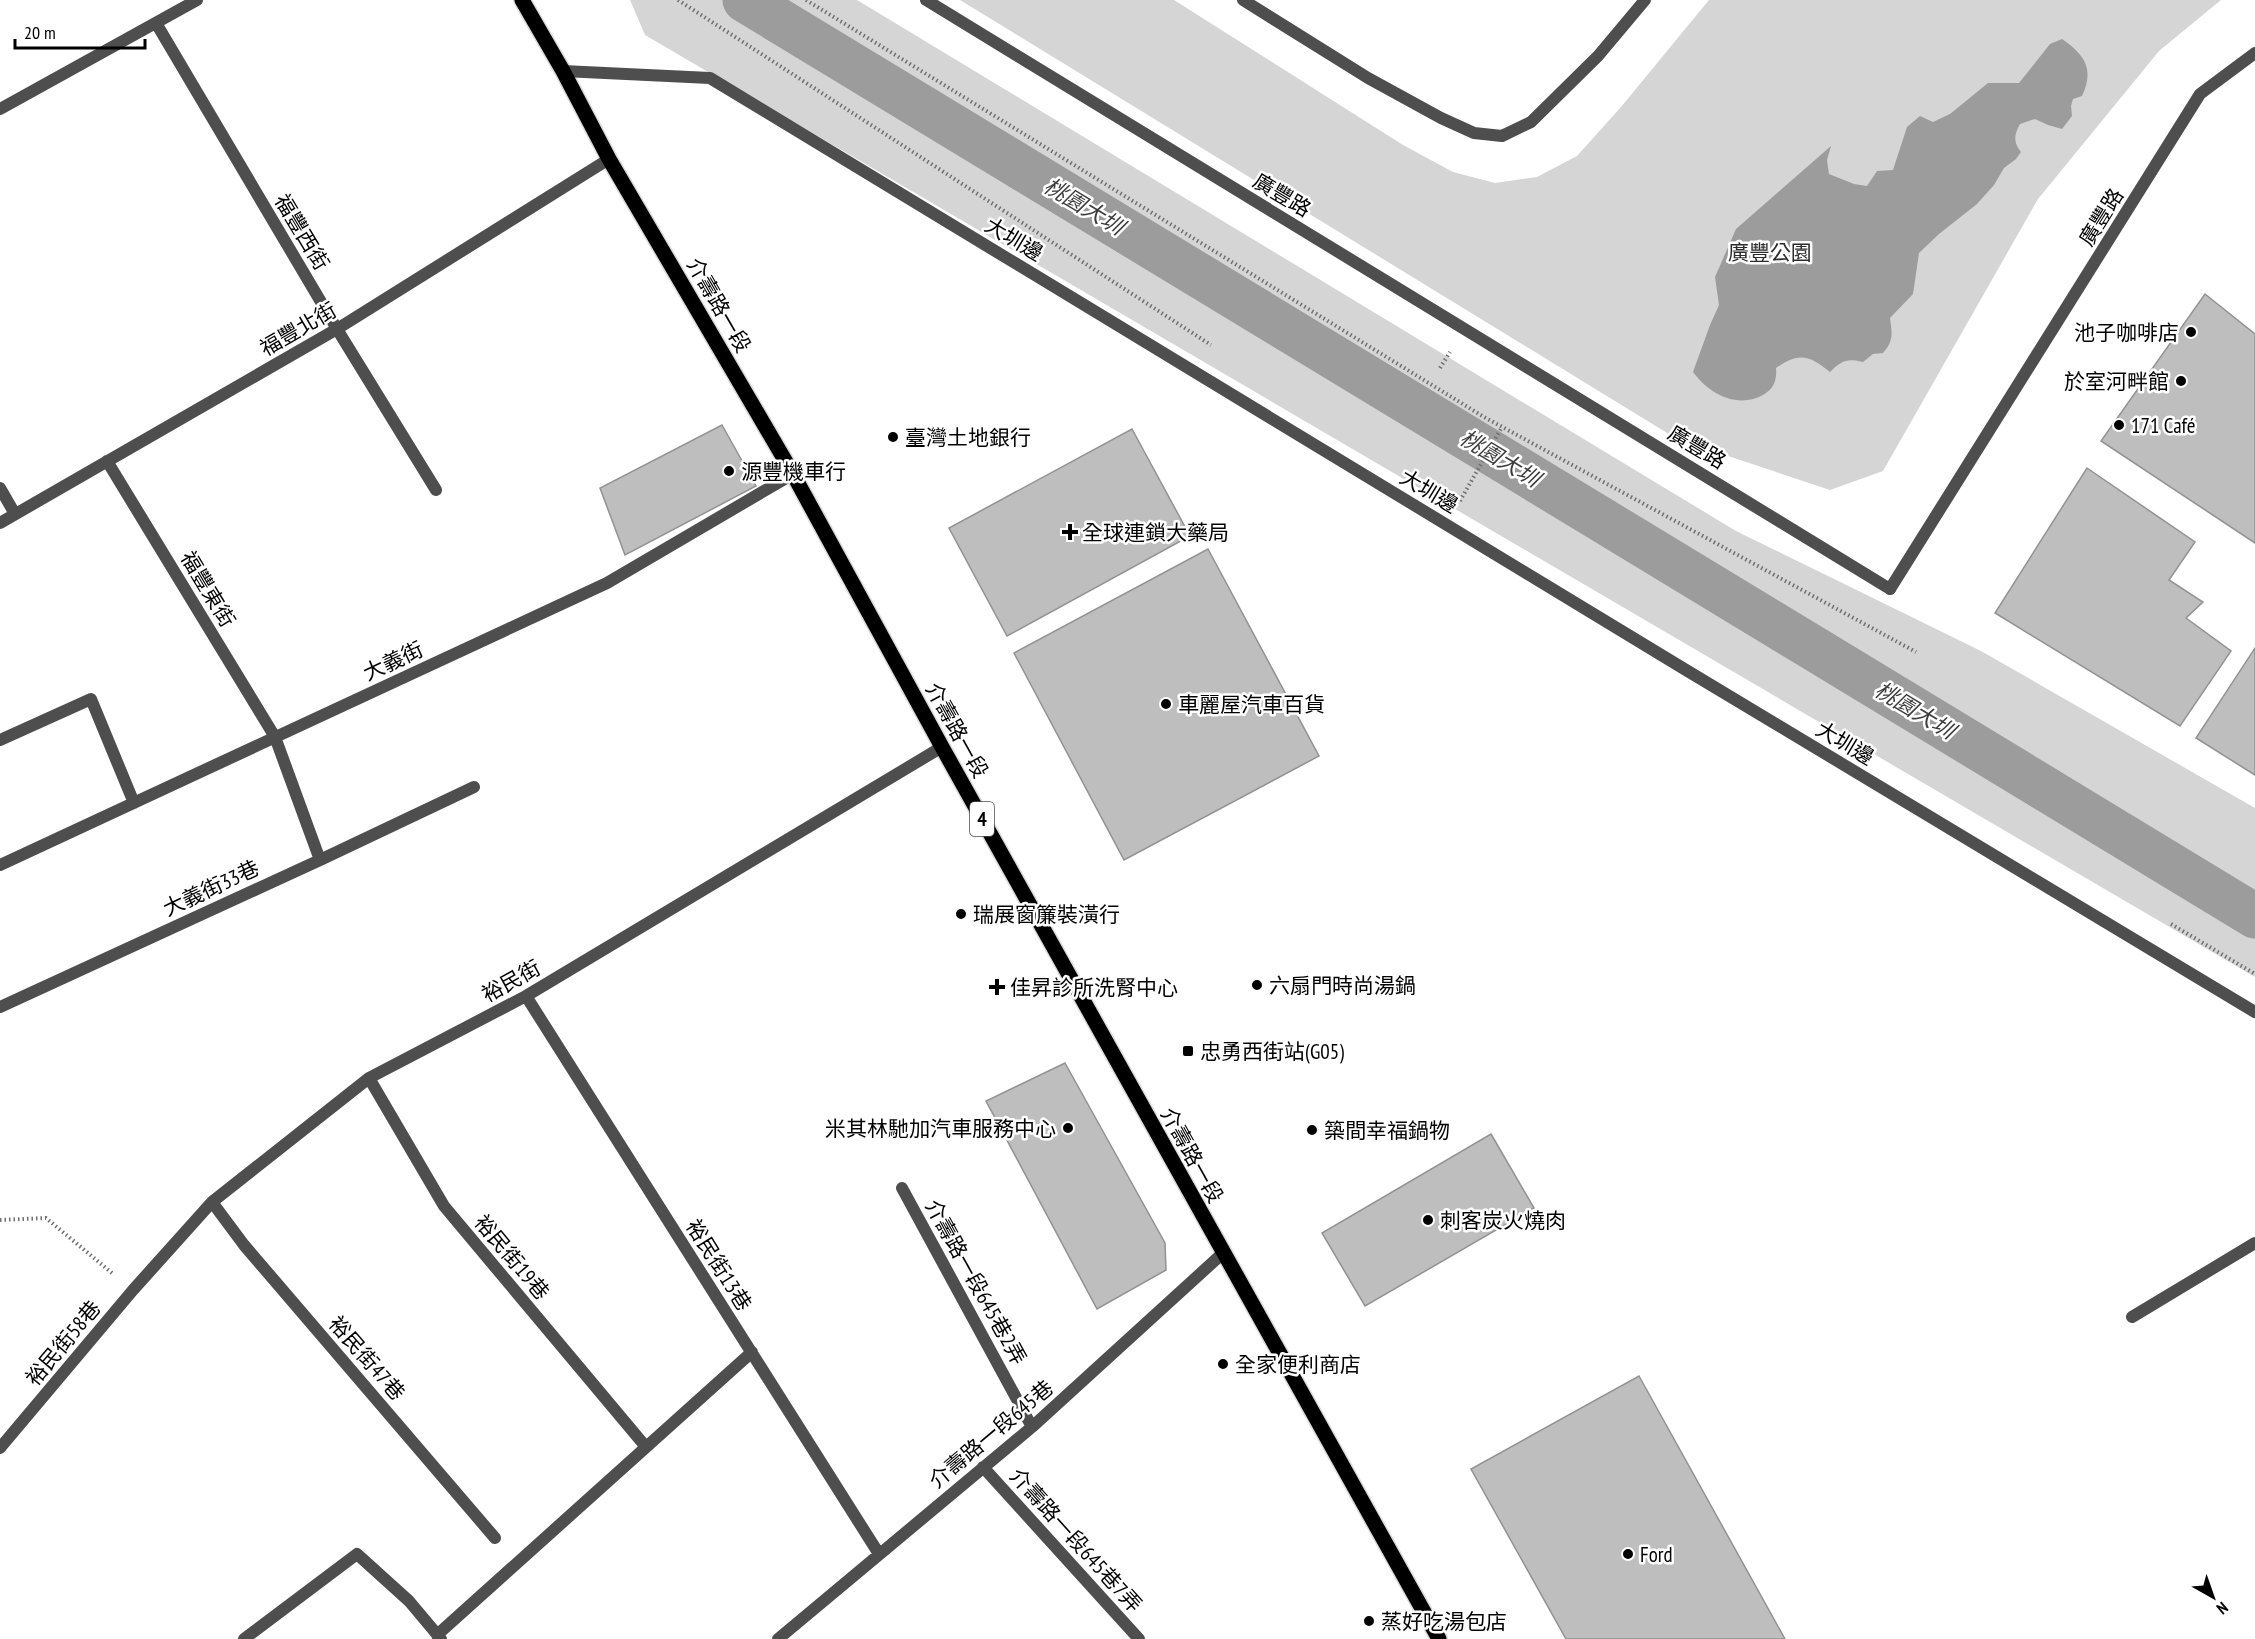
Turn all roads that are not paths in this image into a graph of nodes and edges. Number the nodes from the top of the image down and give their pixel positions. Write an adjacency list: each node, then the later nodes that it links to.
1 (197, 0): 6 (street)
2 (522, 0): 8 (main road, 介壽路一段 / 4)
3 (926, 0): 7 (street, 廣豐路)
4 (1243, 0): 5 (street)
5 (1645, 0)
6 (156, 22): 9 (street); 11 (street, 福豐西街)
7 (2255, 52)
8 (563, 71): 10 (main road, 介壽路一段 / 4); 27 (street, 大圳邊)
9 (0, 109)
10 (609, 159): 11 (street, 福豐北街); 13 (main road, 介壽路一段 / 4)
11 (337, 329): 12 (street, 福豐北街); 15 (street, 福豐西街)
12 (107, 461): 16 (street, 福豐北街); 18 (street, 福豐東街)
13 (793, 474): 18 (street, 大義街); 20 (main road, 介壽路一段 / 4)
14 (0, 488): 16 (street)
15 (436, 490)
16 (15, 514): 17 (street, 福豐北街)
17 (0, 523)
18 (275, 737): 22 (street, 大義街); 23 (street)
19 (0, 740): 22 (street)
20 (942, 747): 25 (street, 裕民街); 32 (main road, 介壽路一段 / 4)
21 (474, 788): 23 (street, 大義街33巷)
22 (134, 803): 24 (street, 大義街)
23 (320, 860): 26 (street, 大義街33巷)
24 (0, 865)
25 (526, 996): 28 (street, 裕民街); 35 (street, 裕民街13巷)
26 (0, 1007)
27 (2255, 1012)
28 (369, 1078): 30 (street, 裕民街); 38 (street, 裕民街19巷)
29 (902, 1188): 36 (street, 介壽路一段645巷2弄)
30 (212, 1202): 33 (street, 裕民街); 40 (street, 裕民街47巷)
31 (2255, 1243): 34 (street)
32 (1223, 1253): 36 (street, 介壽路一段645巷); 46 (main road, 介壽路一段 / 4)
33 (133, 1290): 37 (street, 裕民街58巷)
34 (2132, 1317)
35 (752, 1352): 38 (street); 41 (street, 裕民街13巷)
36 (1032, 1427): 39 (street, 介壽路一段645巷)
37 (0, 1448)
38 (646, 1448): 42 (street)
39 (983, 1467): 41 (street, 介壽路一段645巷); 45 (street, 介壽路一段645巷7弄)
40 (495, 1538)
41 (879, 1554): 44 (street, 介壽路一段645巷)
42 (439, 1637): 43 (street)
43 (244, 1639)
44 (778, 1639)
45 (1139, 1639)
46 (1439, 1639)

